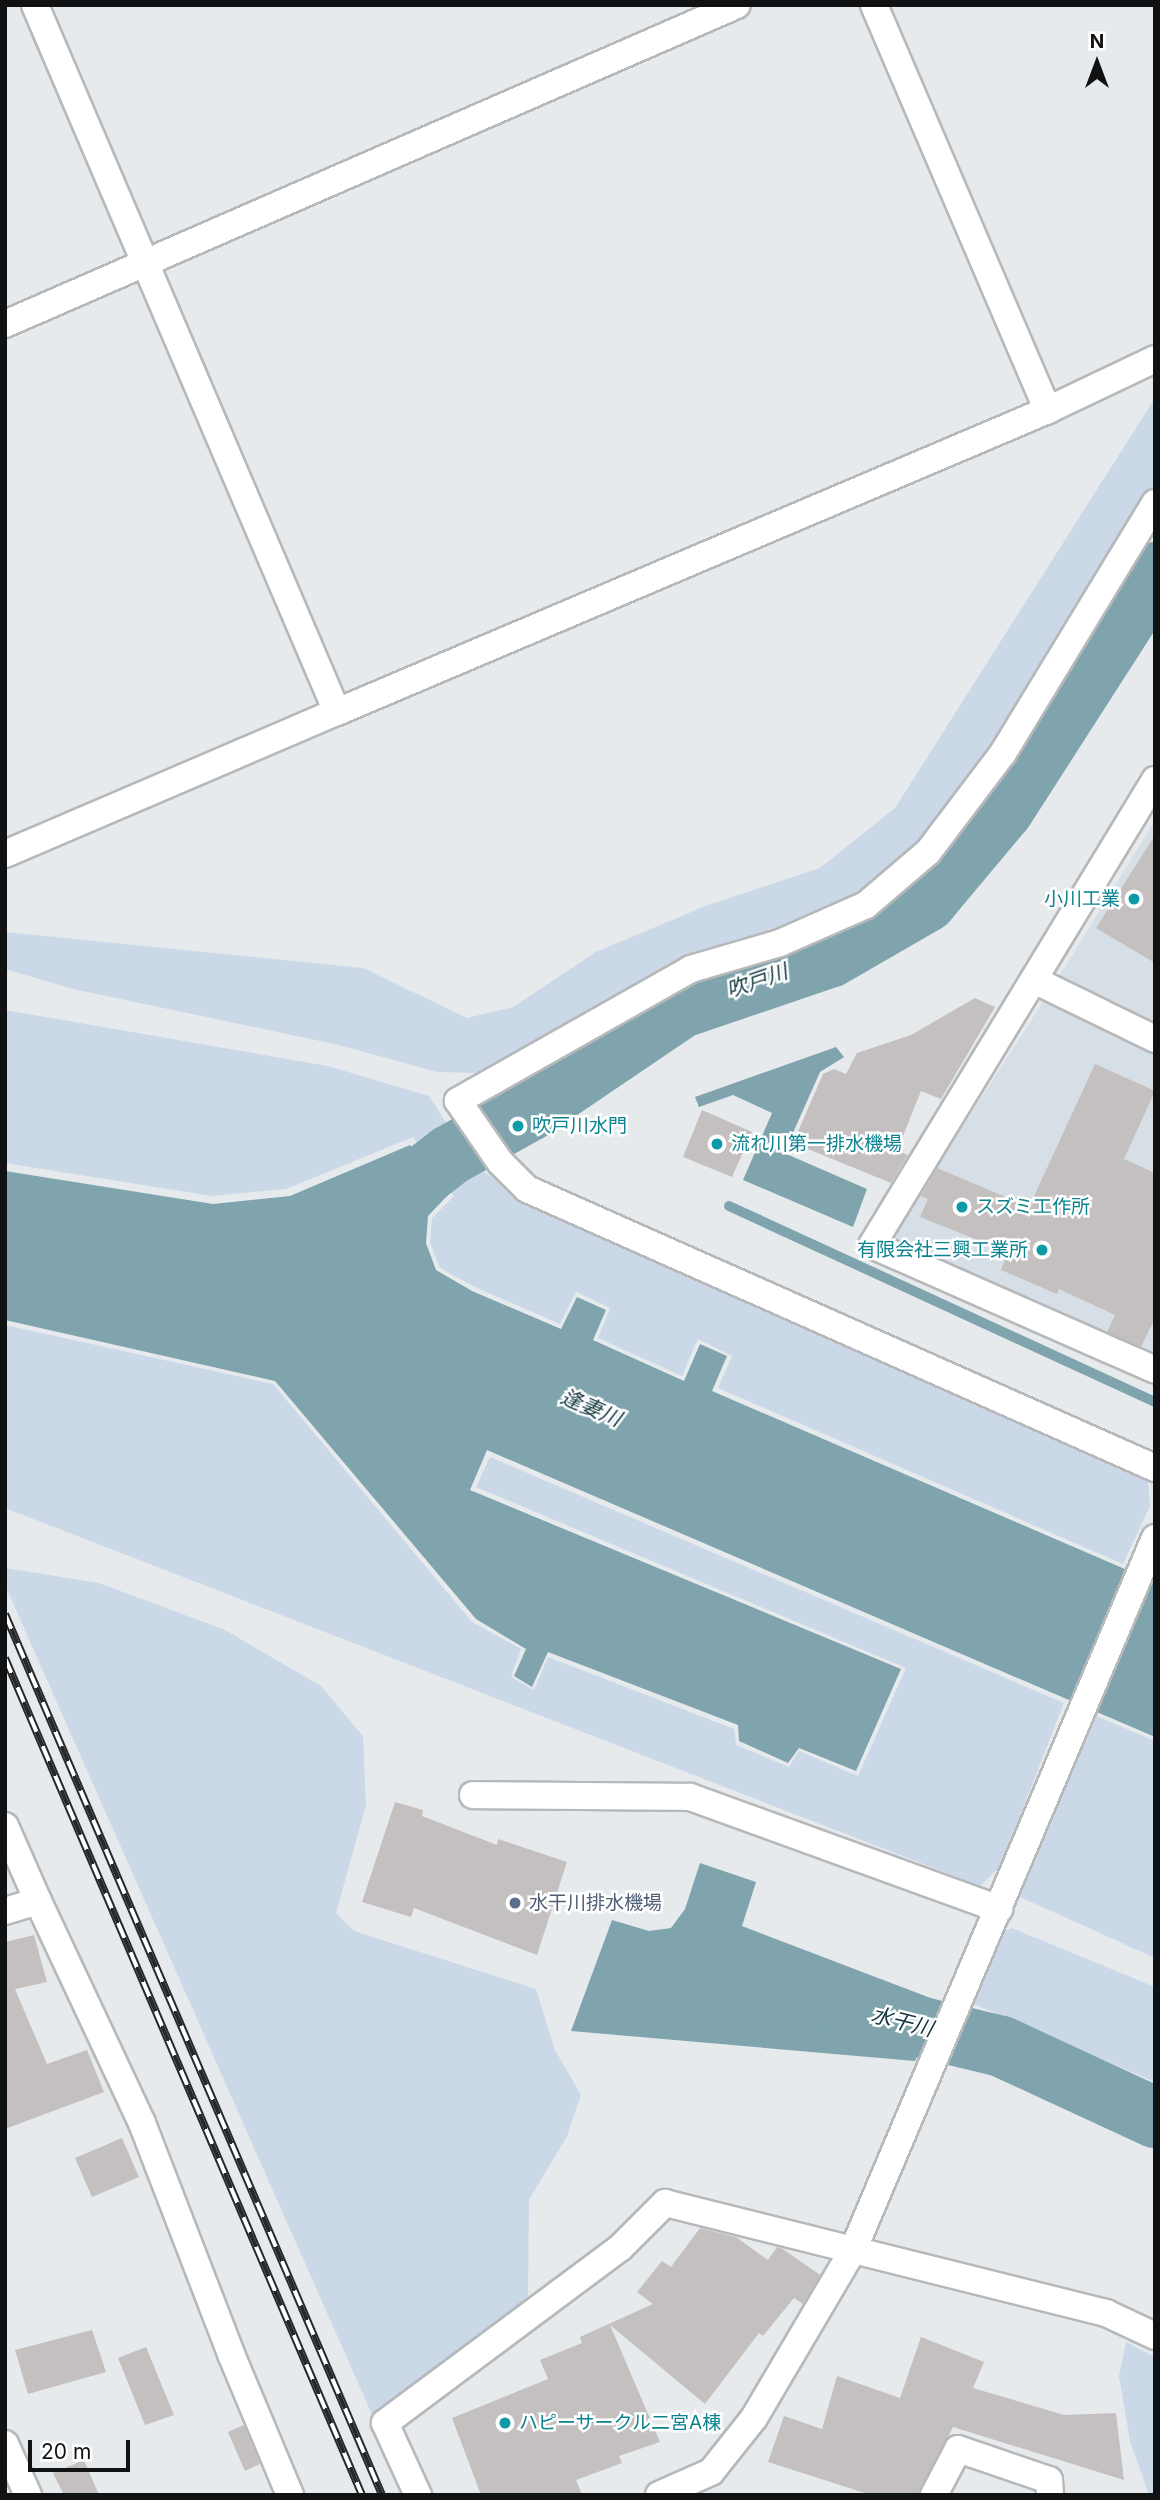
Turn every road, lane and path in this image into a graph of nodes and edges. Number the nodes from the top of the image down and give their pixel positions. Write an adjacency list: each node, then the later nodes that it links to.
1 (35, 5): 4 (street)
2 (737, 5): 4 (street)
3 (874, 5): 7 (street)
4 (146, 263): 5 (street); 9 (street)
5 (5, 324)
6 (1155, 359): 7 (street)
7 (1048, 410): 9 (street)
8 (1155, 503): 15 (street)
9 (337, 712): 11 (street)
10 (1155, 780): 12 (street)
11 (5, 854)
12 (1034, 980): 13 (street); 14 (street)
13 (1155, 1039)
14 (1155, 1370)
15 (1155, 1468)
16 (1155, 1538): 20 (street)
17 (473, 1795): 20 (street)
18 (5, 1826): 19 (street)
19 (38, 1901): 21 (street); 27 (street)
20 (999, 1909): 22 (street)
21 (5, 1911)
22 (854, 2248): 23 (street); 25 (street); 28 (street)
23 (1155, 2336)
24 (5, 2444): 26 (street)
25 (714, 2484): 29 (street)
26 (28, 2495)
27 (290, 2495)
28 (418, 2495)
29 (659, 2495)
30 (934, 2495): 31 (street)
31 (1050, 2495)

